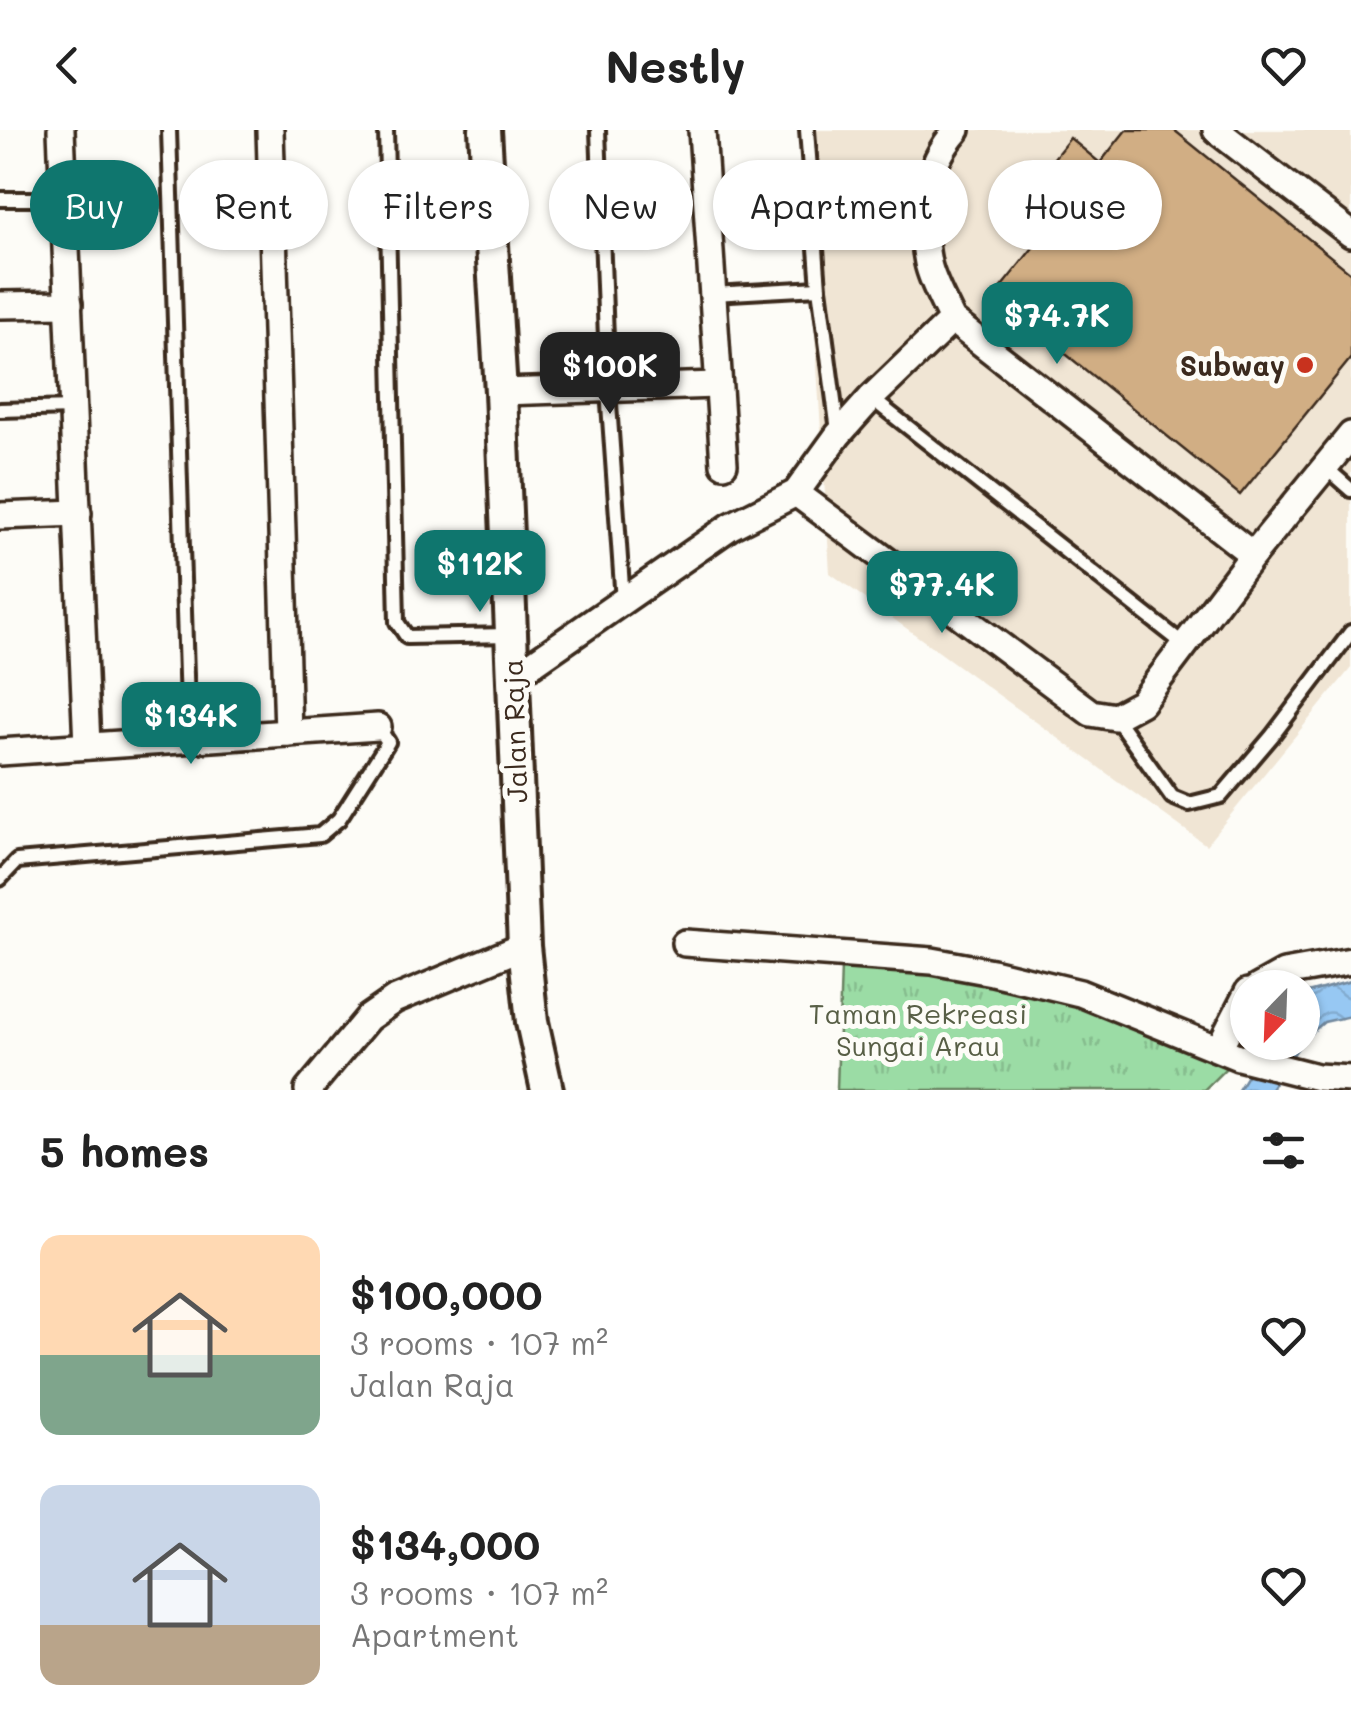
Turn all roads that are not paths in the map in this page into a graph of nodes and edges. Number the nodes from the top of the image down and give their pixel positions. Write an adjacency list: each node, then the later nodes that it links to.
1 (61, 130): 11 (street)
2 (169, 130): 44 (lane)
3 (270, 130): 43 (street)
4 (386, 130): 38 (lane)
5 (485, 130): 23 (street, Jalan Raja)
6 (598, 130): 22 (lane)
7 (702, 130): 17 (street)
8 (807, 130): 16 (lane)
9 (957, 130): 20 (street)
10 (1216, 130): 14 (street)
11 (63, 160)
12 (0, 199): 13 (lane)
13 (30, 199)
14 (1351, 234)
15 (67, 250): 18 (street)
16 (820, 288): 17 (lane); 27 (lane)
17 (713, 294): 21 (street)
18 (69, 304): 19 (street); 25 (street)
19 (0, 305)
20 (952, 320): 24 (street); 35 (street)
21 (718, 385): 22 (street); 29 (street)
22 (608, 390): 23 (street); 36 (lane)
23 (502, 392): 38 (street, Jalan Raja)
24 (871, 398): 27 (street); 39 (lane)
25 (73, 408): 26 (lane); 33 (street)
26 (0, 410)
27 (838, 435): 32 (street)
28 (1351, 435): 30 (street)
29 (724, 464)
30 (1325, 467): 31 (lane); 35 (street)
31 (1351, 490)
32 (796, 493): 36 (street); 41 (street)
33 (78, 514): 34 (street); 45 (street)
34 (0, 516)
35 (1253, 555): 39 (street)
36 (623, 601): 40 (street)
37 (1351, 632): 41 (lane)
38 (510, 635): 40 (street, Jalan Raja)
39 (1186, 646): 41 (street)
40 (512, 678): 49 (street, Jalan Raja)
41 (1115, 717)
42 (378, 727): 43 (street); 47 (lane)
43 (288, 733): 44 (street)
44 (188, 740): 45 (street)
45 (87, 746): 46 (street)
46 (0, 752)
47 (0, 879)
48 (685, 943): 53 (street)
49 (524, 946): 55 (street); 56 (street, Jalan Raja)
50 (1351, 961): 51 (street)
51 (1301, 970)
52 (1230, 1046): 53 (street)
53 (1228, 1052): 54 (street)
54 (1351, 1079)
55 (308, 1090)
56 (547, 1090)

